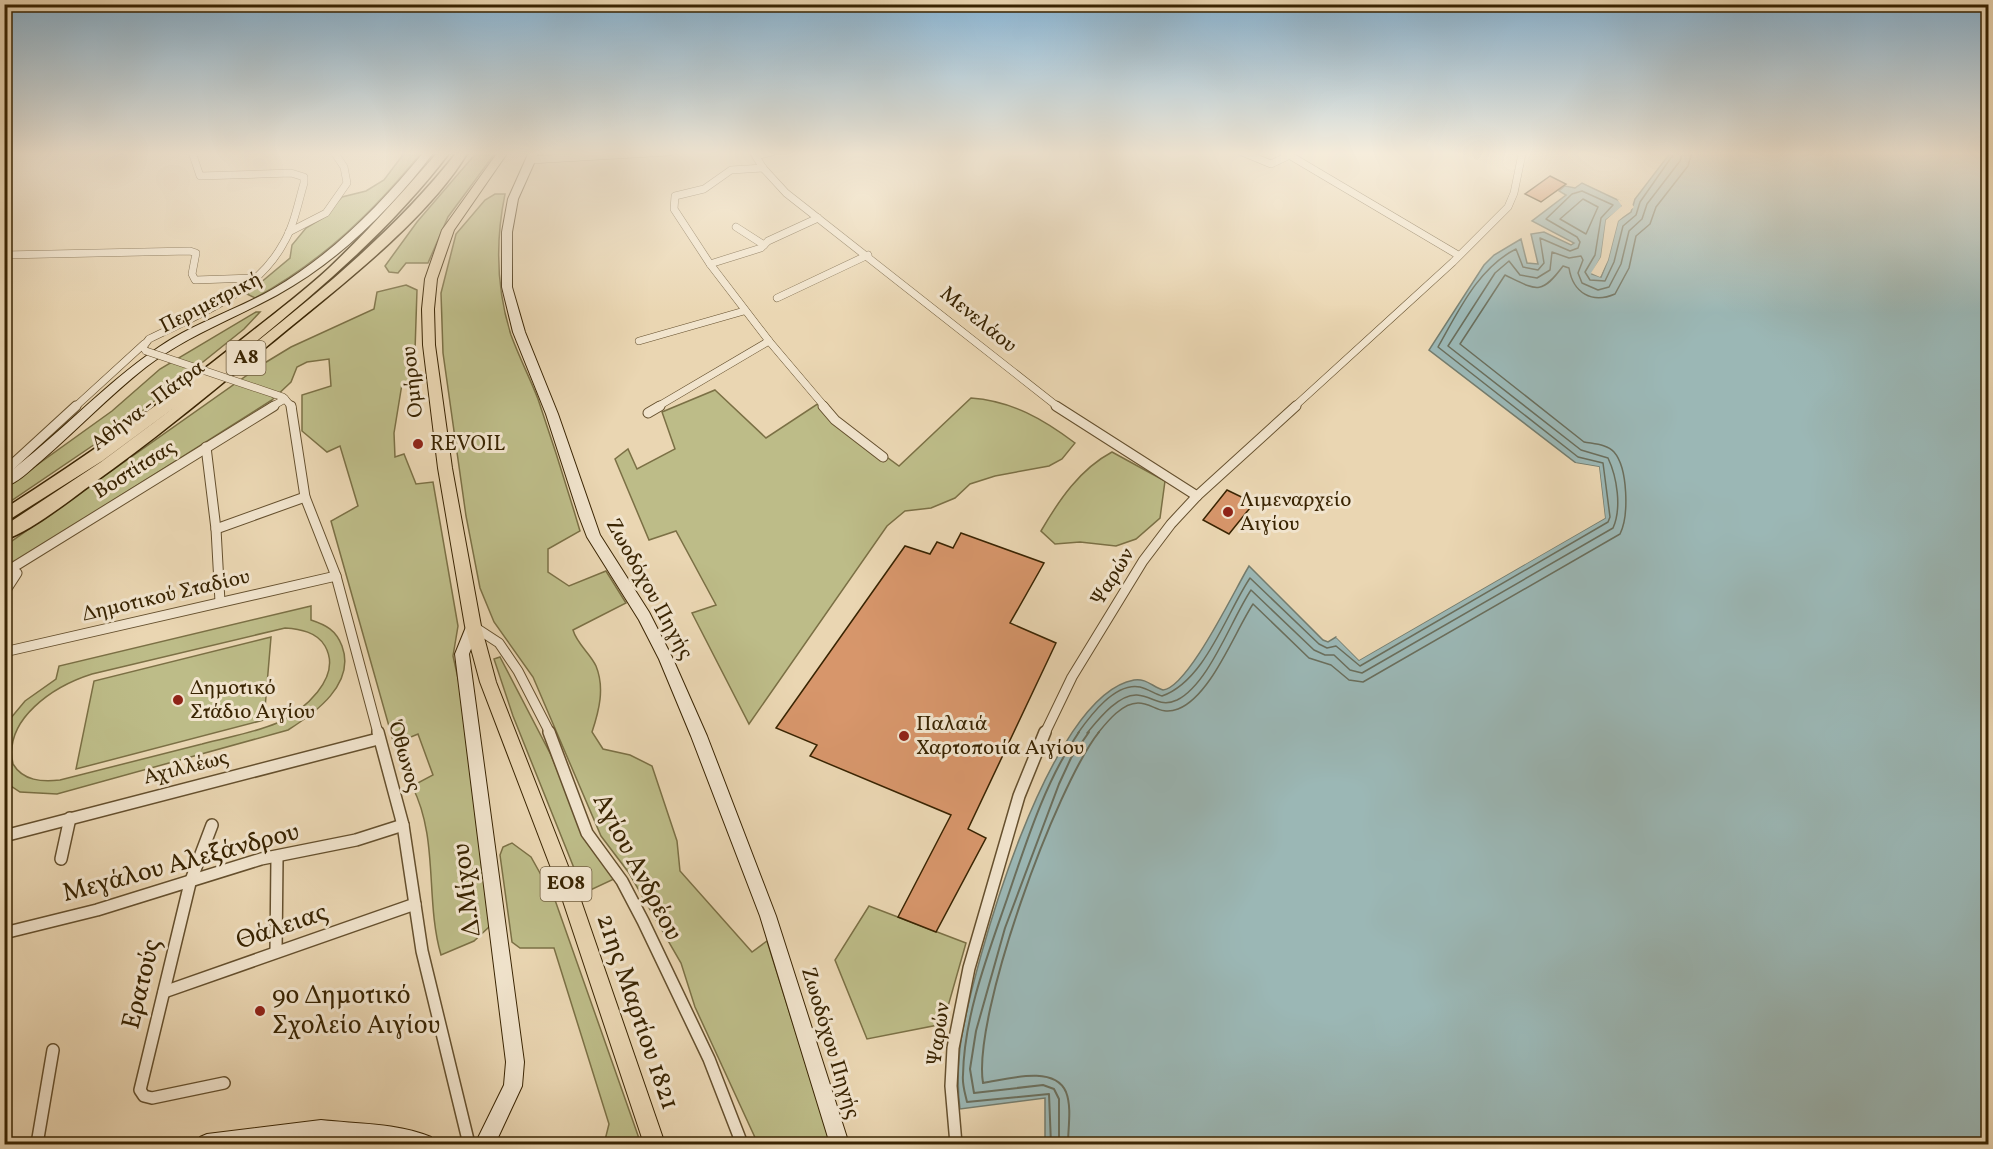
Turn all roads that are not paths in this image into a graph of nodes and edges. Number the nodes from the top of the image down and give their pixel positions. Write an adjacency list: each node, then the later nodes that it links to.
1 (296, 206): 14 (street)
2 (331, 206): 14 (street)
3 (382, 206): 31 (main road, Περιμετρική)
4 (398, 206): 34 (highway, Αθήνα - Πάτρα / Α8)
5 (415, 206): 36 (highway, Αθήνα - Πάτρα / Α8)
6 (465, 206): 41 (main road, Ομήρου / ΕΟ8)
7 (512, 206): 66 (main road, Ζωοδόχου Πηγής)
8 (674, 206): 19 (street)
9 (802, 206): 12 (street, Μενελάου)
10 (1371, 206): 18 (street)
11 (1509, 206): 18 (street, Ψαρών)
12 (818, 218): 15 (street); 17 (street, Μενελάου)
13 (736, 227): 15 (street)
14 (289, 232): 20 (street)
15 (764, 245): 19 (street)
16 (4, 255): 20 (street)
17 (868, 255): 21 (street); 32 (street, Μενελάου)
18 (1458, 255): 32 (street, Ψαρών)
19 (710, 264): 22 (street)
20 (254, 278): 25 (street)
21 (777, 298)
22 (744, 311): 23 (street); 24 (street)
23 (639, 341)
24 (769, 341): 27 (street); 29 (street)
25 (145, 347): 26 (street, bridge); 30 (street)
26 (285, 399): 28 (street, Βοστίτσας); 33 (street, Όθωνος)
27 (648, 413)
28 (206, 447): 35 (street); 37 (street, Βοστίτσας)
29 (883, 457)
30 (4, 472)
31 (4, 483)
32 (1197, 496): 67 (street, Ψαρών)
33 (305, 497): 35 (street); 39 (street, Όθωνος)
34 (4, 517)
35 (216, 529): 40 (street)
36 (4, 534)
37 (4, 573)
38 (17, 573): 42 (street)
39 (336, 576): 40 (street, Δημοτικού Σταδίου); 44 (street, Όθωνος)
40 (220, 602): 43 (street, Δημοτικού Σταδίου)
41 (473, 626): 63 (main road, Δ.Μίχου); 64 (main road, 21ης Μαρτίου 1821 / ΕΟ8); 65 (street, Αγίου Ανδρέου)
42 (4, 634)
43 (4, 652)
44 (378, 739): 45 (street, Αχιλλέως); 47 (street, Όθωνος)
45 (70, 818): 48 (street, Αχιλλέως); 50 (street)
46 (212, 825): 51 (street, Ερατούς)
47 (403, 825): 49 (street, Μεγάλου Αλεξάνδρου); 52 (street, Όθωνος)
48 (4, 836)
49 (277, 858): 51 (street, Μεγάλου Αλεξάνδρου); 54 (street)
50 (61, 859)
51 (190, 883): 53 (street, Μεγάλου Αλεξάνδρου); 55 (street, Ερατούς)
52 (415, 904): 54 (street, Θάλειας); 62 (street, Όθωνος)
53 (4, 933)
54 (276, 952): 55 (street, Θάλειας)
55 (164, 993): 57 (street, Ερατούς)
56 (53, 1050): 59 (street)
57 (224, 1083)
58 (285, 1139): 60 (main road); 61 (main road)
59 (37, 1144)
60 (207, 1144)
61 (424, 1144)
62 (469, 1144)
63 (485, 1144)
64 (655, 1144)
65 (742, 1144)
66 (840, 1144)
67 (956, 1144)

